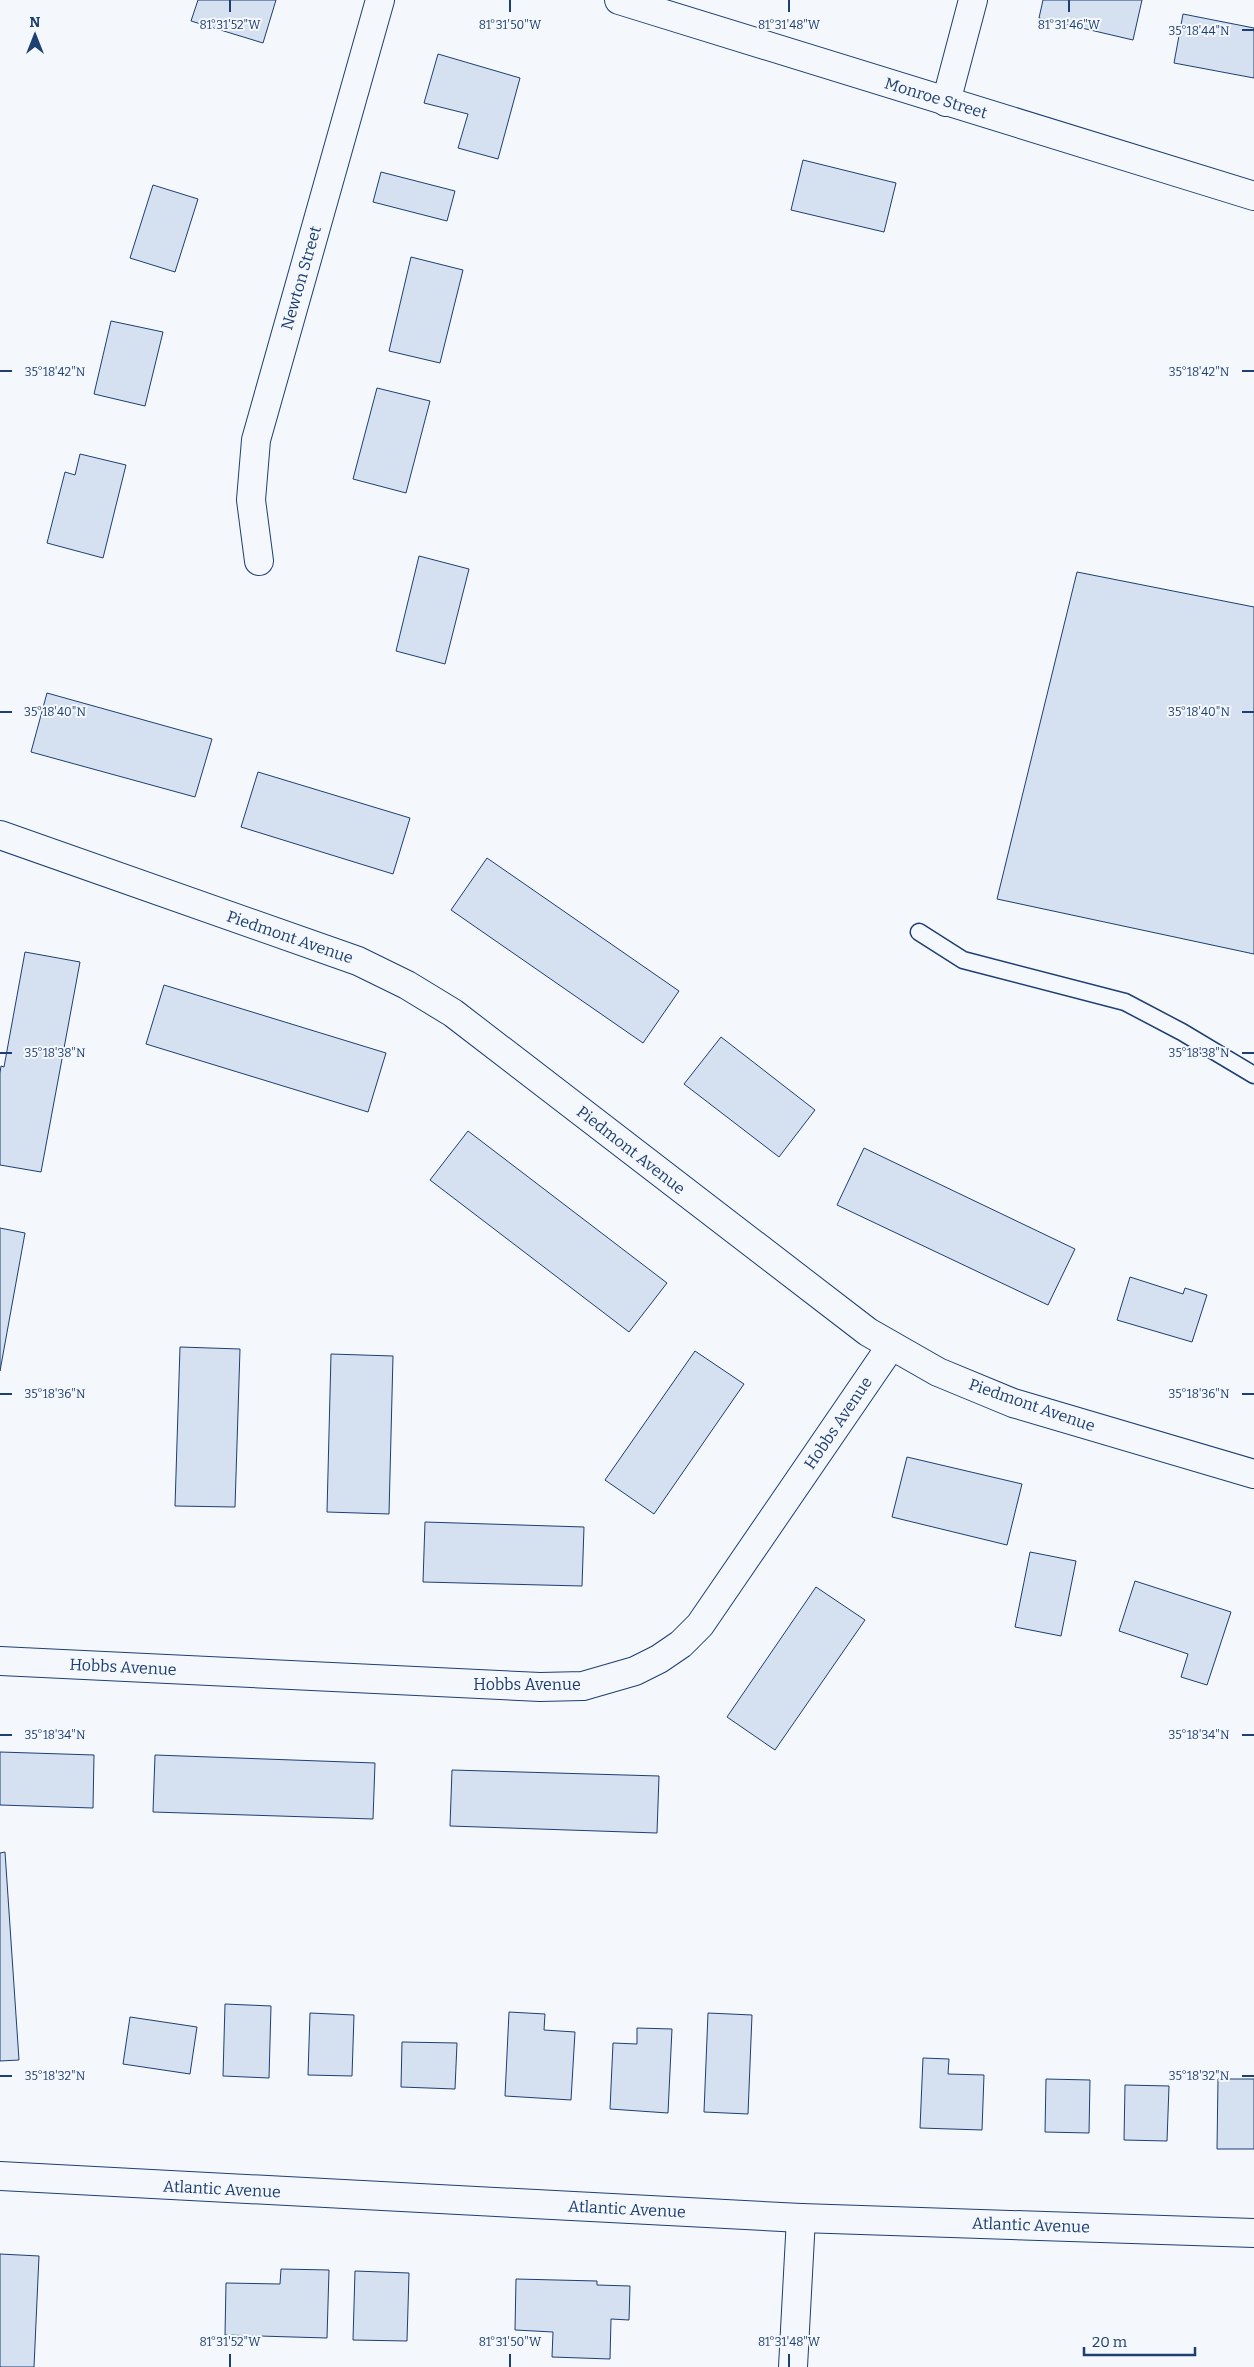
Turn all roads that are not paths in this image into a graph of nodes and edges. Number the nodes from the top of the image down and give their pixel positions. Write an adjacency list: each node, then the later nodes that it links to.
1 (380, 0): 6 (street, Newton Street)
2 (618, 0): 4 (street, Monroe Street)
3 (973, 0): 4 (street)
4 (946, 102): 5 (street, Monroe Street)
5 (1254, 196)
6 (259, 561)
7 (0, 835): 10 (street, Piedmont Avenue)
8 (919, 932): 9 (lane)
9 (1254, 1075)
10 (891, 1346): 11 (street, Piedmont Avenue); 12 (street, Hobbs Avenue)
11 (1254, 1474)
12 (0, 1660)
13 (0, 2176): 14 (street, Atlantic Avenue)
14 (801, 2218): 15 (street, Atlantic Avenue); 16 (street)
15 (1254, 2233)
16 (793, 2367)

